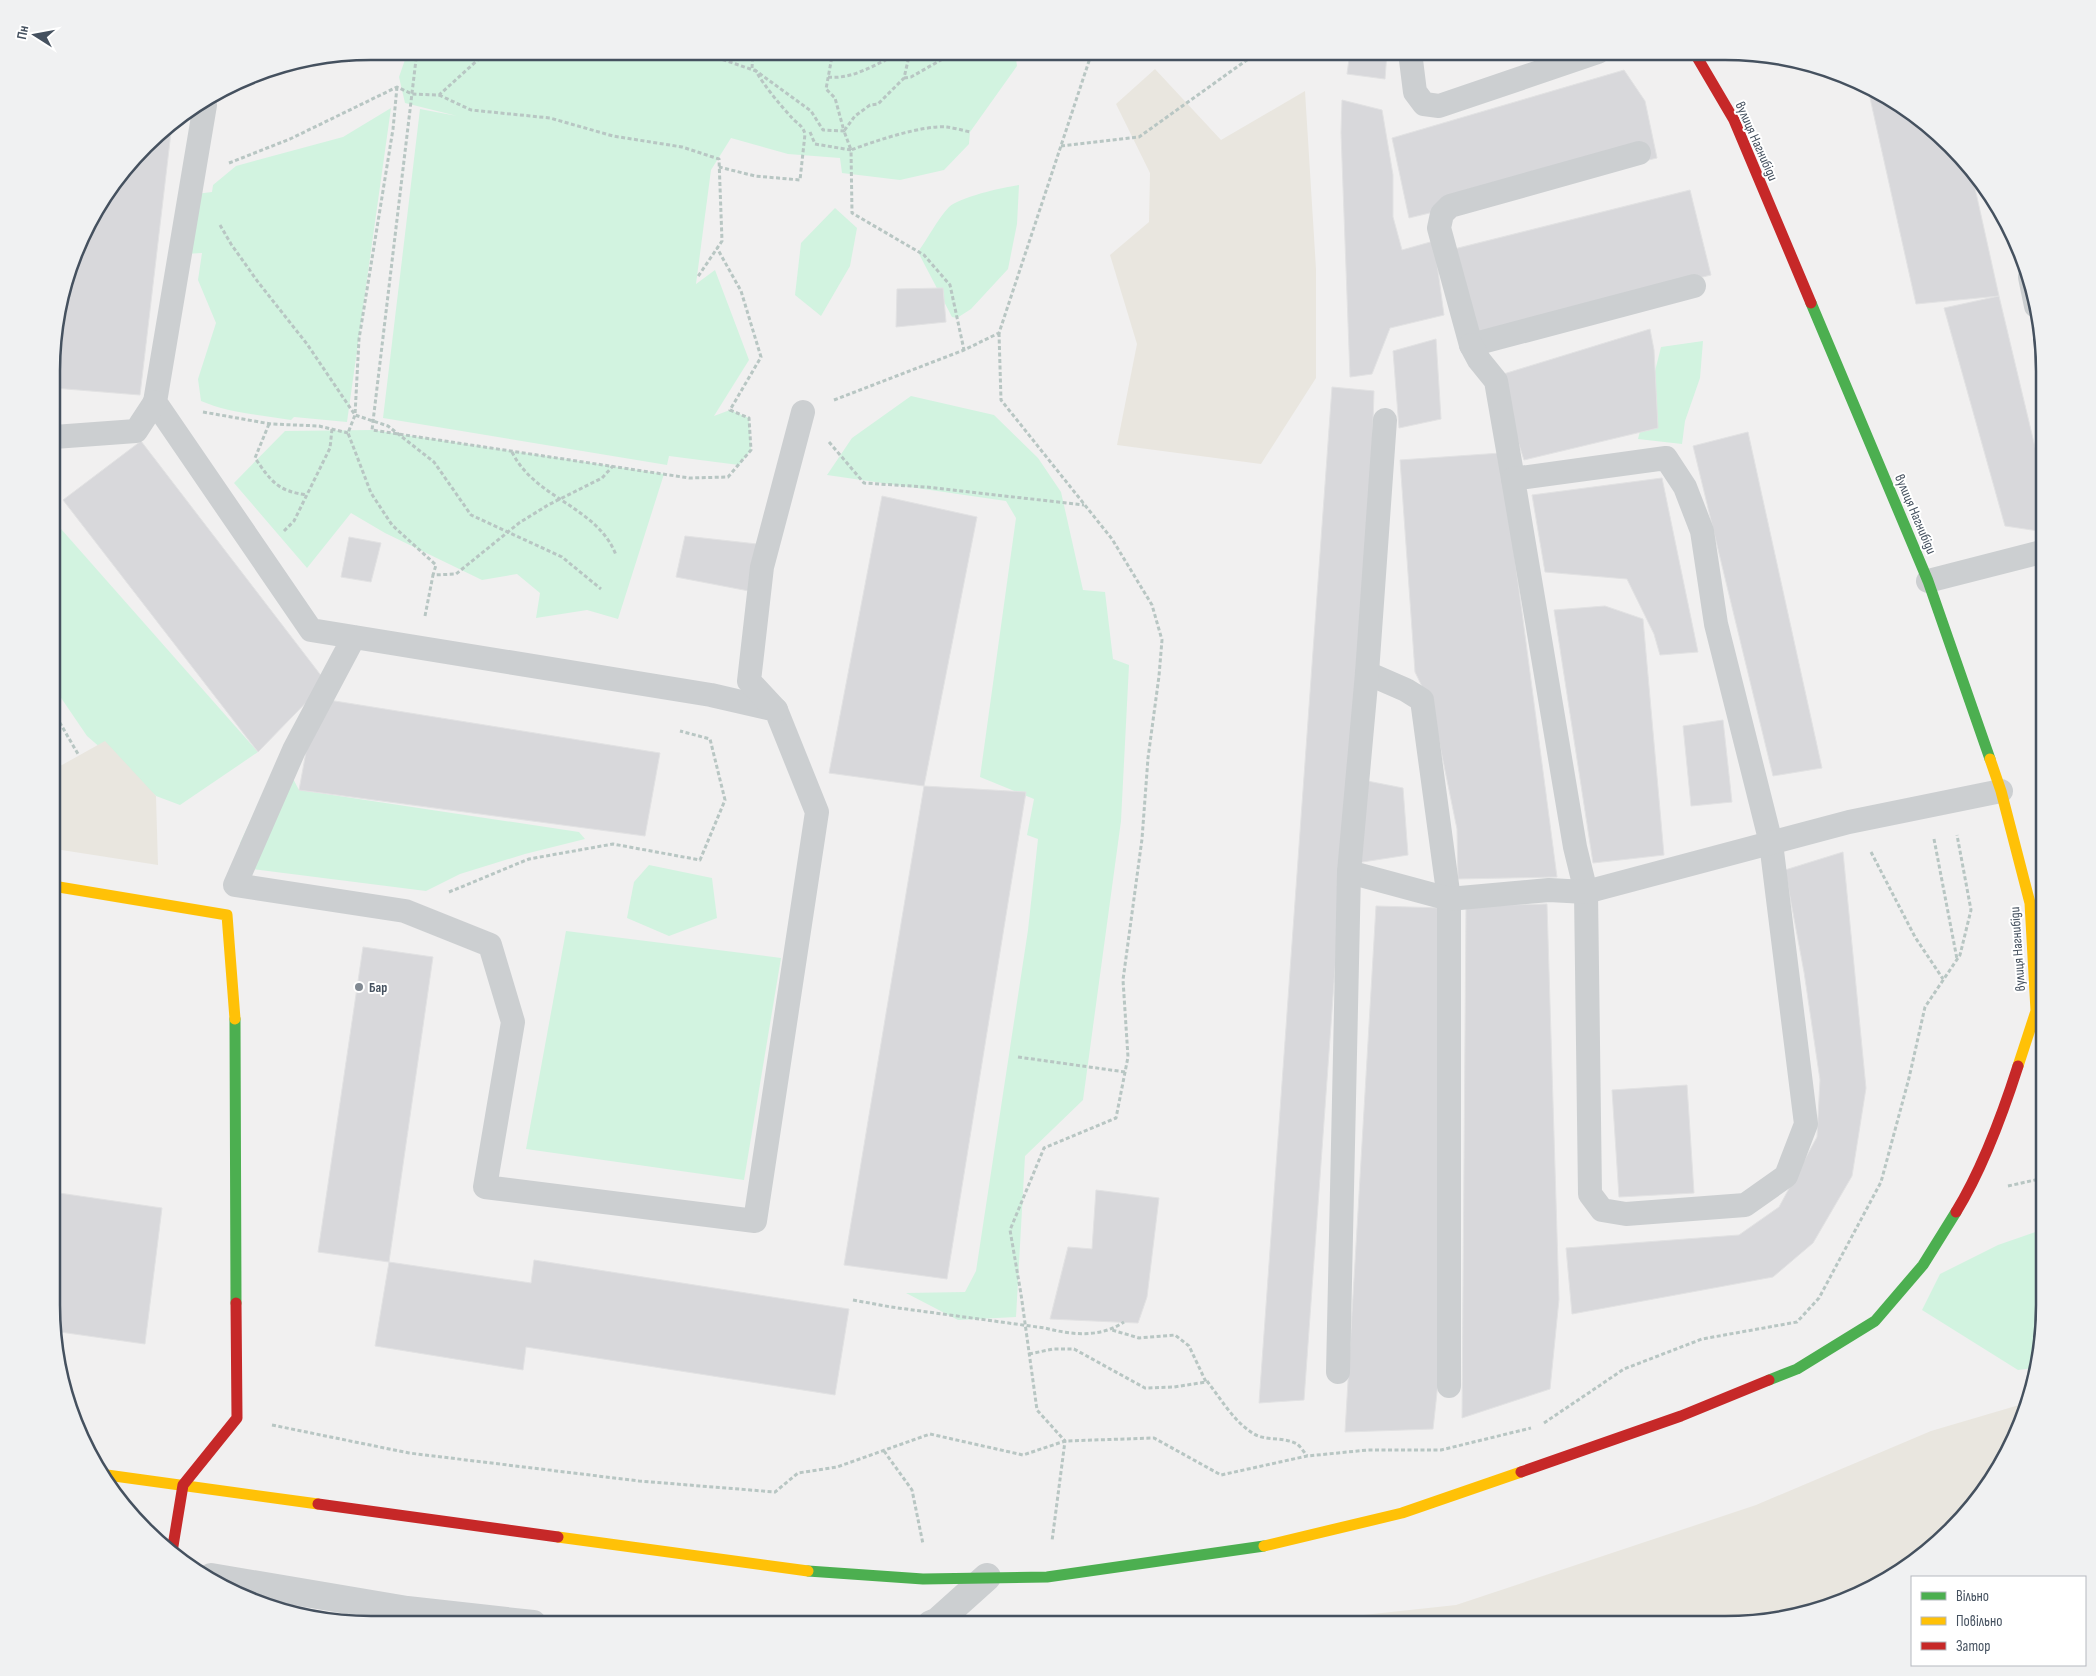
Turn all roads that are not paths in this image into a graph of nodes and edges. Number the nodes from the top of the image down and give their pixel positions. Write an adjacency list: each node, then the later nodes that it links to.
1 (1411, 60): 2 (lane)
2 (1548, 60)
3 (1699, 60): 14 (street, вулиця Нагнибіди)
4 (204, 109): 8 (lane)
5 (1639, 153): 7 (lane)
6 (1694, 286): 7 (lane)
7 (1470, 344): 12 (lane)
8 (155, 402): 11 (lane); 15 (lane)
9 (803, 412): 17 (lane)
10 (1385, 420): 16 (lane)
11 (60, 437)
12 (1513, 479): 19 (lane); 23 (lane)
13 (2036, 553): 14 (lane)
14 (1928, 581): 18 (street, вулиця Нагнибіди)
15 (354, 637): 17 (lane); 21 (lane)
16 (1367, 673): 20 (lane); 24 (lane)
17 (776, 710): 21 (lane)
18 (2001, 791): 19 (lane); 31 (street, вулиця Нагнибіди)
19 (1771, 843): 23 (lane); 23 (lane)
20 (1349, 872): 24 (lane); 26 (lane)
21 (235, 885): 25 (lane)
22 (60, 887): 25 (street)
23 (1586, 892): 24 (lane)
24 (1449, 899): 27 (lane)
25 (227, 916): 29 (street)
26 (1338, 1372)
27 (1449, 1386)
28 (111, 1477): 29 (street)
29 (183, 1485): 30 (street); 31 (street)
30 (173, 1545)
31 (987, 1577): 34 (street)
32 (226, 1580): 33 (street)
33 (461, 1616)
34 (944, 1616)

